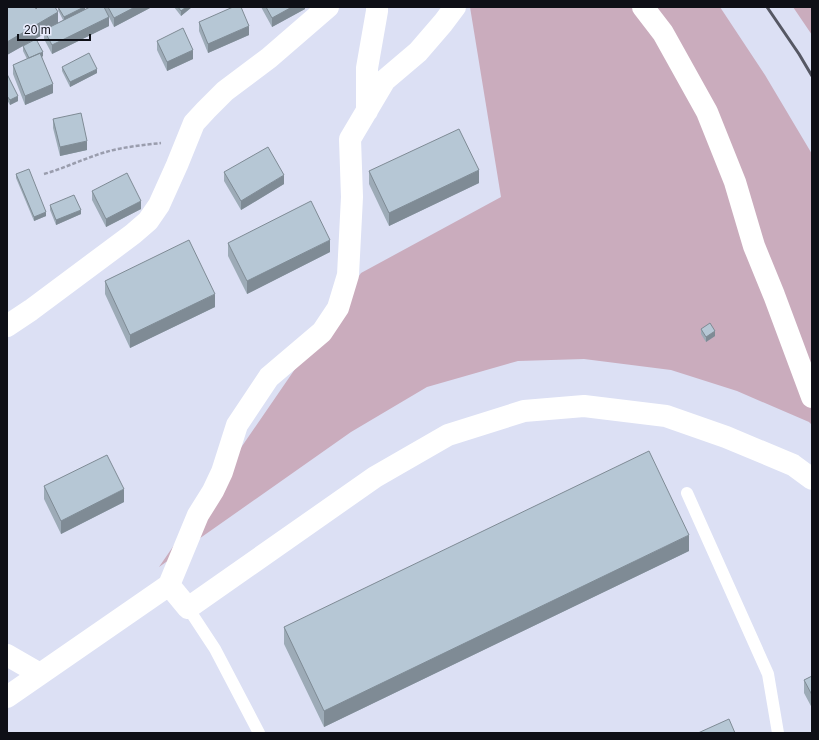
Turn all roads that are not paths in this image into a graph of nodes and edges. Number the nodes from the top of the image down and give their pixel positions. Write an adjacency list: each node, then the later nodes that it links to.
1 (328, 7): 6 (street)
2 (377, 7): 5 (street)
3 (455, 7): 5 (street)
4 (643, 7): 7 (street)
5 (366, 112): 10 (street)
6 (7, 326)
7 (812, 397)
8 (812, 479): 11 (street)
9 (687, 494): 16 (lane)
10 (170, 585): 11 (street); 13 (street)
11 (188, 608): 15 (lane)
12 (7, 655): 13 (street)
13 (40, 674): 14 (street)
14 (7, 697)
15 (259, 733)
16 (778, 733)

